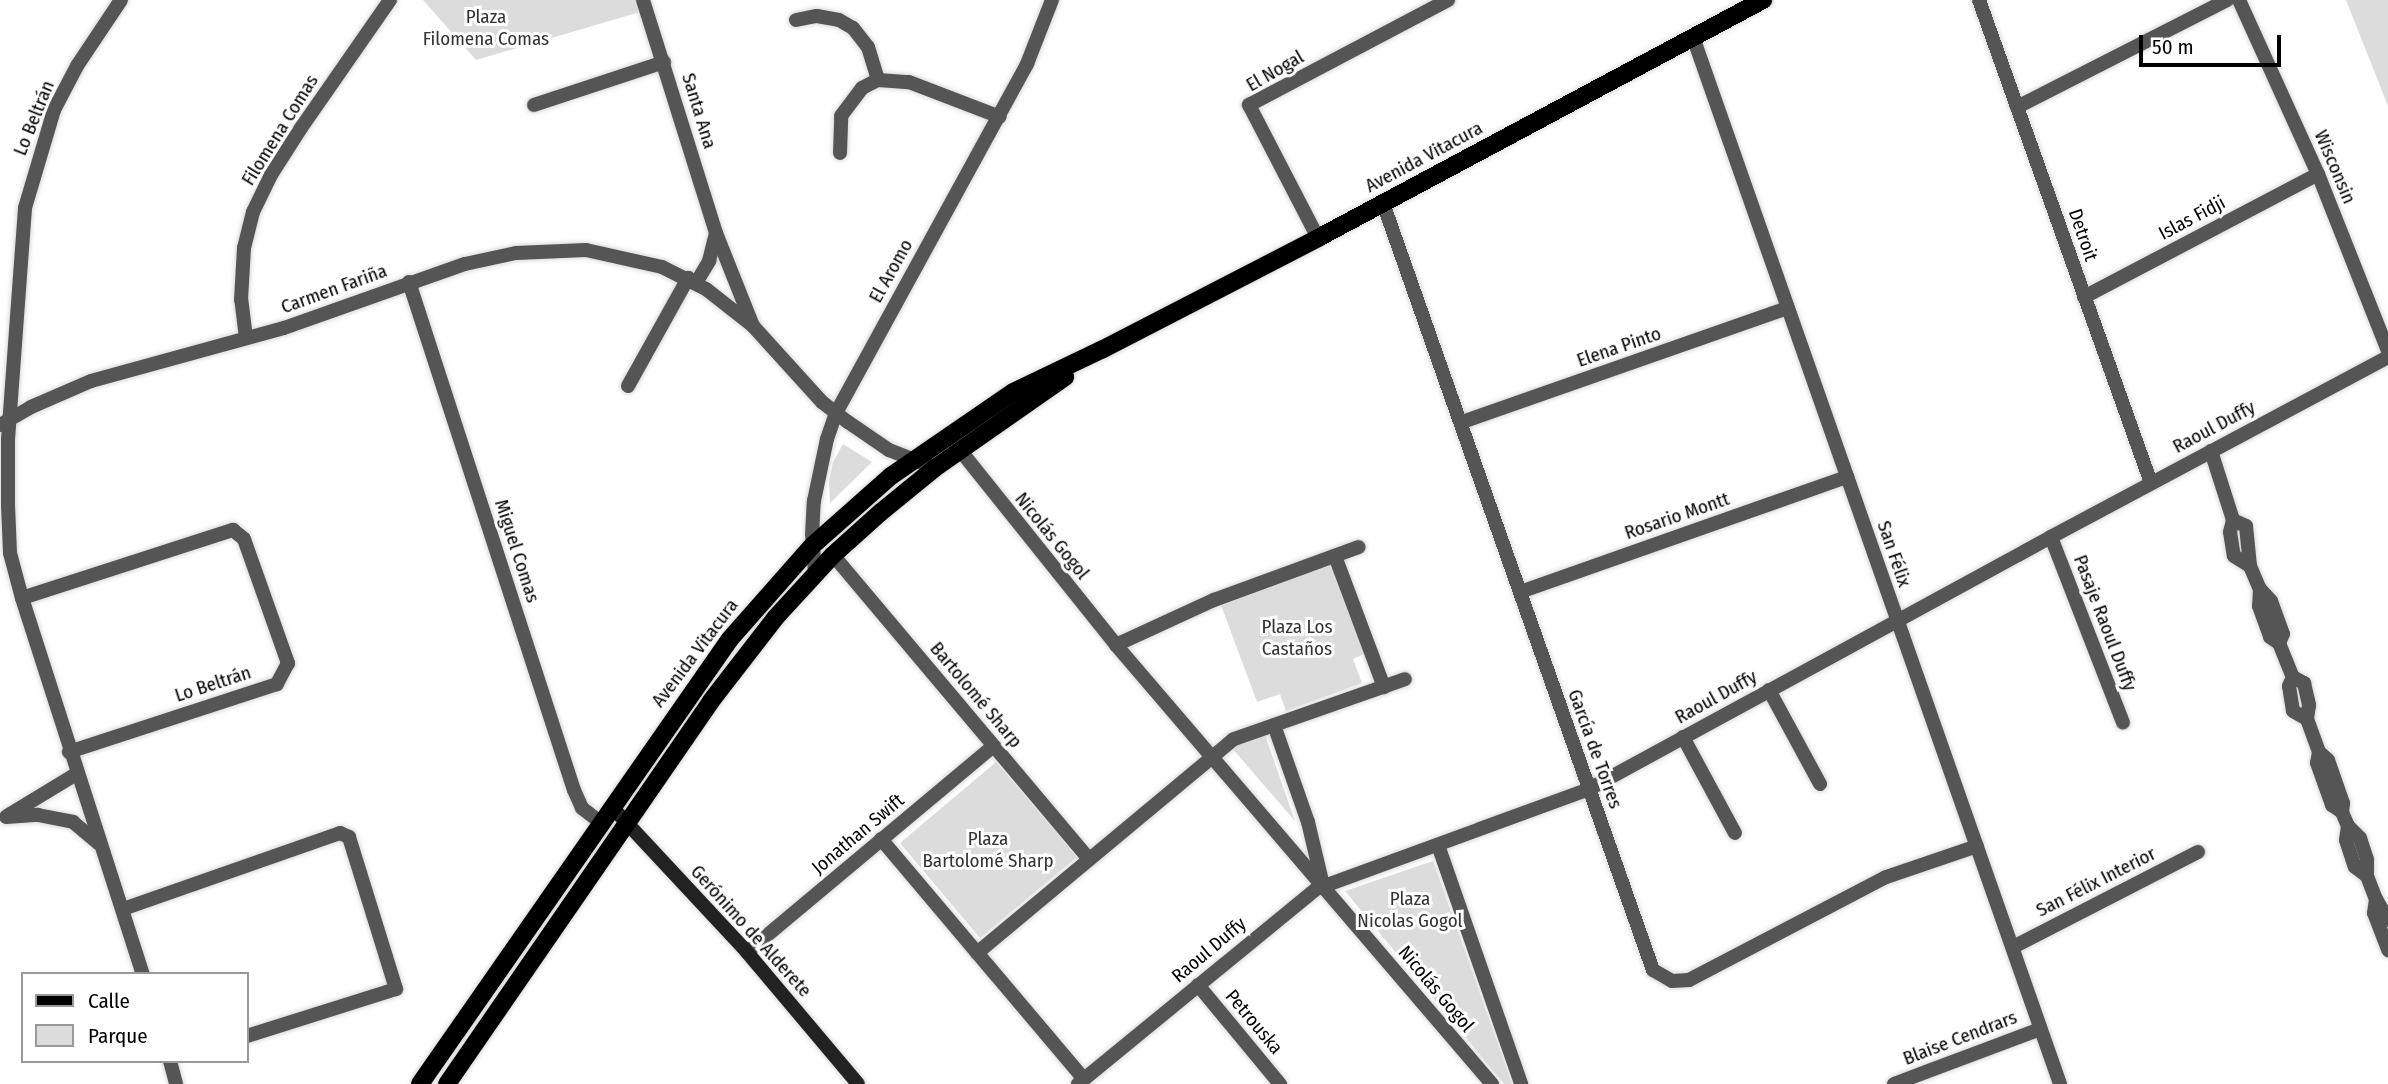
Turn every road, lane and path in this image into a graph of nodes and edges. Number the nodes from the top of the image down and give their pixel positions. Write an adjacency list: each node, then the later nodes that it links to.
1 (121, 0): 34 (street, Lo Beltrán)
2 (390, 0): 28 (street, Filomena Comas)
3 (643, 0): 13 (street, Santa Ana)
4 (1052, 0): 17 (street, El Aromo)
5 (1448, 0): 22 (street, El Nogal)
6 (1763, 0): 10 (main road, Avenida Vitacura)
7 (1979, 0): 16 (street, Detroit)
8 (2227, 0): 16 (street)
9 (2239, 0): 19 (street, Wisconsin)
10 (1742, 5): 12 (main road, Avenida Vitacura)
11 (796, 20): 14 (street)
12 (1693, 37): 20 (main road, Avenida Vitacura); 26 (street, San Félix)
13 (664, 62): 15 (street); 21 (street, Santa Ana)
14 (878, 80): 17 (street); 18 (street)
15 (534, 105)
16 (2017, 107): 25 (street, Detroit)
17 (1000, 117): 33 (street, El Aromo)
18 (840, 153)
19 (2318, 174): 25 (street, Islas Fidji); 30 (street, Wisconsin)
20 (1383, 203): 22 (main road, Avenida Vitacura); 35 (street, García de Torres)
21 (716, 233): 23 (street); 27 (street, Santa Ana)
22 (1318, 238): 29 (main road, Avenida Vitacura)
23 (692, 281): 24 (street, Carmen Fariña); 27 (street, Carmen Fariña); 32 (street)
24 (409, 282): 28 (street, Carmen Fariña); 66 (street, Miguel Comas)
25 (2084, 297): 41 (street, Detroit)
26 (1788, 308): 35 (street, Elena Pinto); 40 (street, San Félix)
27 (753, 326): 33 (street, Carmen Fariña)
28 (246, 338): 34 (street, Carmen Fariña)
29 (1103, 349): 36 (main road, Avenida Vitacura); 38 (main road, Avenida Vitacura)
30 (2388, 351)
31 (2388, 357): 37 (street, Raoul Duffy)
32 (628, 386)
33 (836, 413): 38 (street, Carmen Fariña); 43 (street, El Aromo)
34 (5, 422): 49 (street, Lo Beltrán)
35 (1462, 422): 48 (street, García de Torres)
36 (960, 450): 39 (main road, Avenida Vitacura); 51 (street, Nicolás Gogol)
37 (2211, 451): 41 (street, Raoul Duffy); 76 (street)
38 (911, 460): 39 (street, Carmen Fariña); 43 (main road, Avenida Vitacura)
39 (935, 468): 45 (main road, Avenida Vitacura)
40 (1847, 477): 48 (street, Rosario Montt); 50 (street, San Félix)
41 (2151, 483): 42 (street, Raoul Duffy)
42 (2051, 537): 50 (street, Raoul Duffy); 55 (street, Pasaje Raoul Duffy)
43 (813, 545): 47 (street, El Aromo); 64 (main road, Avenida Vitacura)
44 (1359, 547): 46 (street)
45 (833, 555): 47 (main road, Avenida Vitacura); 58 (street, Bartolomé Sharp)
46 (1335, 556): 51 (street); 53 (street)
47 (815, 574): 67 (main road, Avenida Vitacura)
48 (1520, 592): 63 (street, García de Torres)
49 (22, 598): 59 (street, Lo Beltrán); 59 (street, Lo Beltrán)
50 (1896, 621): 54 (street, Raoul Duffy); 71 (street, San Félix)
51 (1116, 645): 60 (street, Nicolás Gogol)
52 (1405, 679): 53 (street)
53 (1384, 687): 56 (street)
54 (1769, 690): 57 (street, Raoul Duffy); 62 (street)
55 (2123, 723)
56 (1274, 725): 60 (street); 75 (street, Nicolás Gogol)
57 (1683, 737): 63 (street, Raoul Duffy); 68 (street)
58 (993, 746): 69 (street, Jonathan Swift); 74 (street, Bartolomé Sharp)
59 (69, 752): 61 (street, Lo Beltrán)
60 (1213, 756): 74 (street); 75 (street, Nicolás Gogol)
61 (76, 774): 65 (street); 72 (street, Lo Beltrán)
62 (1820, 784)
63 (1588, 789): 70 (street, Raoul Duffy); 71 (street, García de Torres)
64 (612, 807): 66 (main road, Avenida Vitacura); 67 (main road, Gerónimo de Alderete)
65 (3, 819): 72 (street)
66 (601, 823): 90 (main road, Avenida Vitacura)
67 (627, 823): 81 (main road, Gerónimo de Alderete); 91 (main road, Avenida Vitacura)
68 (1735, 833)
69 (881, 839): 81 (street, Jonathan Swift); 82 (street)
70 (1437, 845): 75 (street, Raoul Duffy); 95 (street, Nicolás Gogol)
71 (1977, 846): 79 (street, San Félix)
72 (102, 848): 77 (street, Lo Beltrán)
73 (2198, 852): 79 (street, San Félix Interior)
74 (1089, 859): 82 (street)
75 (1324, 886): 84 (street, Raoul Duffy); 94 (street, Nicolás Gogol)
76 (2375, 899): 78 (street); 80 (street)
77 (123, 909): 83 (street, Lo Beltrán); 86 (street)
78 (2388, 920)
79 (2013, 947): 85 (street, San Félix)
80 (2388, 950)
81 (747, 952): 92 (main road, Gerónimo de Alderete)
82 (977, 953): 88 (street)
83 (142, 972)
84 (1198, 985): 88 (street, Raoul Duffy); 93 (street, Petrouska)
85 (2040, 1029): 96 (street, Blaise Cendrars); 97 (street, San Félix)
86 (248, 1037)
87 (172, 1063): 89 (street)
88 (1081, 1082)
89 (176, 1084)
90 (420, 1084)
91 (447, 1084)
92 (858, 1084)
93 (1280, 1084)
94 (1492, 1084)
95 (1521, 1084)
96 (1894, 1084)
97 (2060, 1084)

